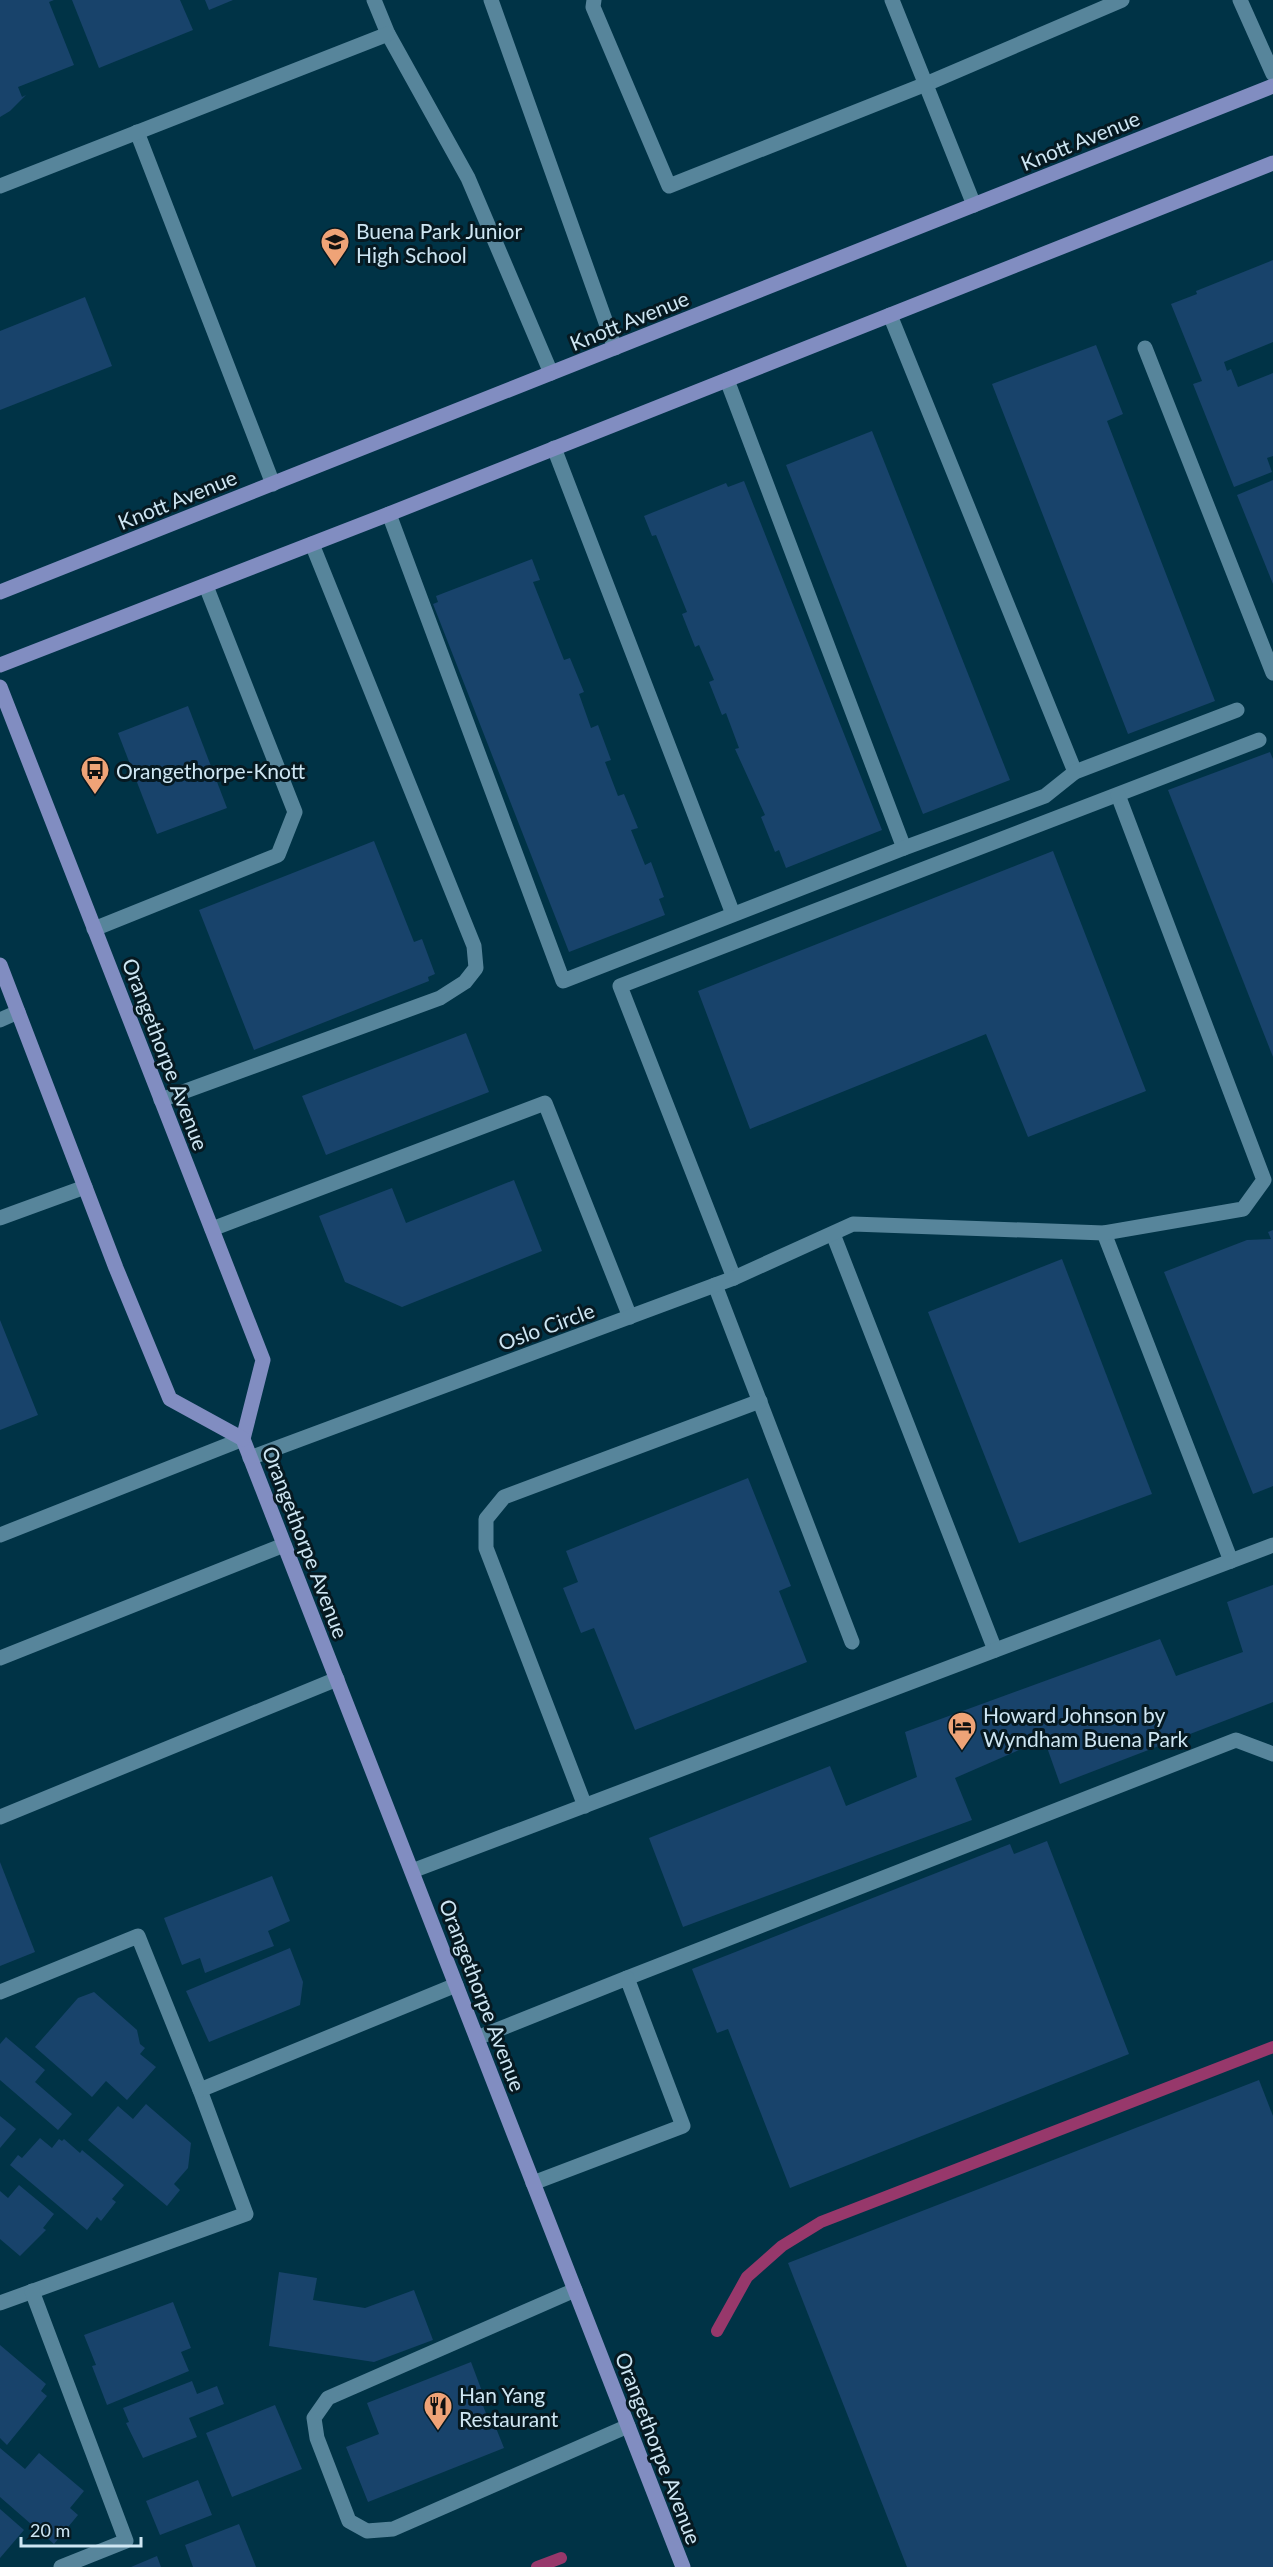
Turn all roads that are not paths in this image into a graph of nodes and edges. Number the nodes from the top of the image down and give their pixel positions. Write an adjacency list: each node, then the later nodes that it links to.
1 (374, 0): 7 (street)
2 (491, 0): 16 (street)
3 (594, 0): 9 (street)
4 (892, 0): 9 (street)
5 (1122, 0): 9 (street)
6 (1240, 0): 8 (street)
7 (388, 34): 11 (street); 18 (street)
8 (1273, 74)
9 (926, 84): 14 (street)
10 (1273, 86): 14 (main road, Knott Avenue)
11 (137, 132): 13 (street); 21 (street)
12 (1273, 163): 15 (main road)
13 (0, 186)
14 (974, 205): 16 (main road, Knott Avenue)
15 (890, 315): 19 (main road); 31 (street)
16 (615, 348): 18 (main road, Knott Avenue)
17 (1144, 348): 27 (street)
18 (551, 373): 21 (main road, Knott Avenue)
19 (727, 380): 20 (main road); 33 (street)
20 (554, 448): 22 (main road); 34 (street)
21 (273, 484): 25 (main road, Knott Avenue)
22 (389, 514): 23 (main road); 34 (street)
23 (312, 544): 24 (main road); 39 (street)
24 (206, 586): 26 (main road); 35 (street)
25 (0, 592)
26 (0, 665)
27 (1273, 673)
28 (0, 687): 35 (main road, Orangethorpe Avenue)
29 (1237, 710): 31 (street)
30 (1259, 740): 32 (street)
31 (1074, 772): 33 (street)
32 (1118, 795): 43 (street); 45 (street)
33 (904, 848): 34 (street)
34 (733, 914)
35 (94, 929): 39 (main road, Orangethorpe Avenue)
36 (0, 965): 37 (main road, Orangethorpe Avenue)
37 (18, 1012): 38 (street); 40 (main road, Orangethorpe Avenue)
38 (0, 1020)
39 (161, 1100): 42 (main road, Orangethorpe Avenue)
40 (85, 1187): 41 (street); 49 (main road, Orangethorpe Avenue)
41 (0, 1218)
42 (212, 1230): 47 (street); 49 (main road, Orangethorpe Avenue)
43 (1104, 1233): 44 (street, Oslo Circle); 54 (street)
44 (833, 1234): 45 (street, Oslo Circle); 56 (street)
45 (734, 1278): 46 (street, Oslo Circle)
46 (715, 1285): 47 (street, Oslo Circle); 48 (street)
47 (630, 1317): 50 (street, Oslo Circle)
48 (760, 1401): 55 (street); 60 (street)
49 (243, 1439): 50 (main road, Orangethorpe Avenue); 51 (street)
50 (250, 1458): 52 (main road, Orangethorpe Avenue)
51 (0, 1535)
52 (284, 1545): 57 (street); 58 (main road, Orangethorpe Avenue)
53 (1273, 1545): 54 (street)
54 (1231, 1561): 56 (street)
55 (852, 1642)
56 (995, 1650): 60 (street)
57 (0, 1658)
58 (337, 1678): 61 (street); 62 (main road, Orangethorpe Avenue)
59 (1273, 1754): 63 (street)
60 (585, 1806): 62 (street)
61 (0, 1817)
62 (412, 1871): 64 (main road, Orangethorpe Avenue)
63 (627, 1978): 66 (street); 68 (street)
64 (456, 1984): 66 (main road, Orangethorpe Avenue); 67 (street)
65 (0, 1992): 67 (street)
66 (477, 2038): 68 (main road, Orangethorpe Avenue)
67 (200, 2090): 70 (street)
68 (533, 2183): 69 (main road, Orangethorpe Avenue)
69 (575, 2290): 72 (main road, Orangethorpe Avenue); 72 (street)
70 (32, 2291): 71 (street); 73 (street)
71 (0, 2303)
72 (628, 2426): 74 (main road, Orangethorpe Avenue)
73 (61, 2567)
74 (683, 2567)

